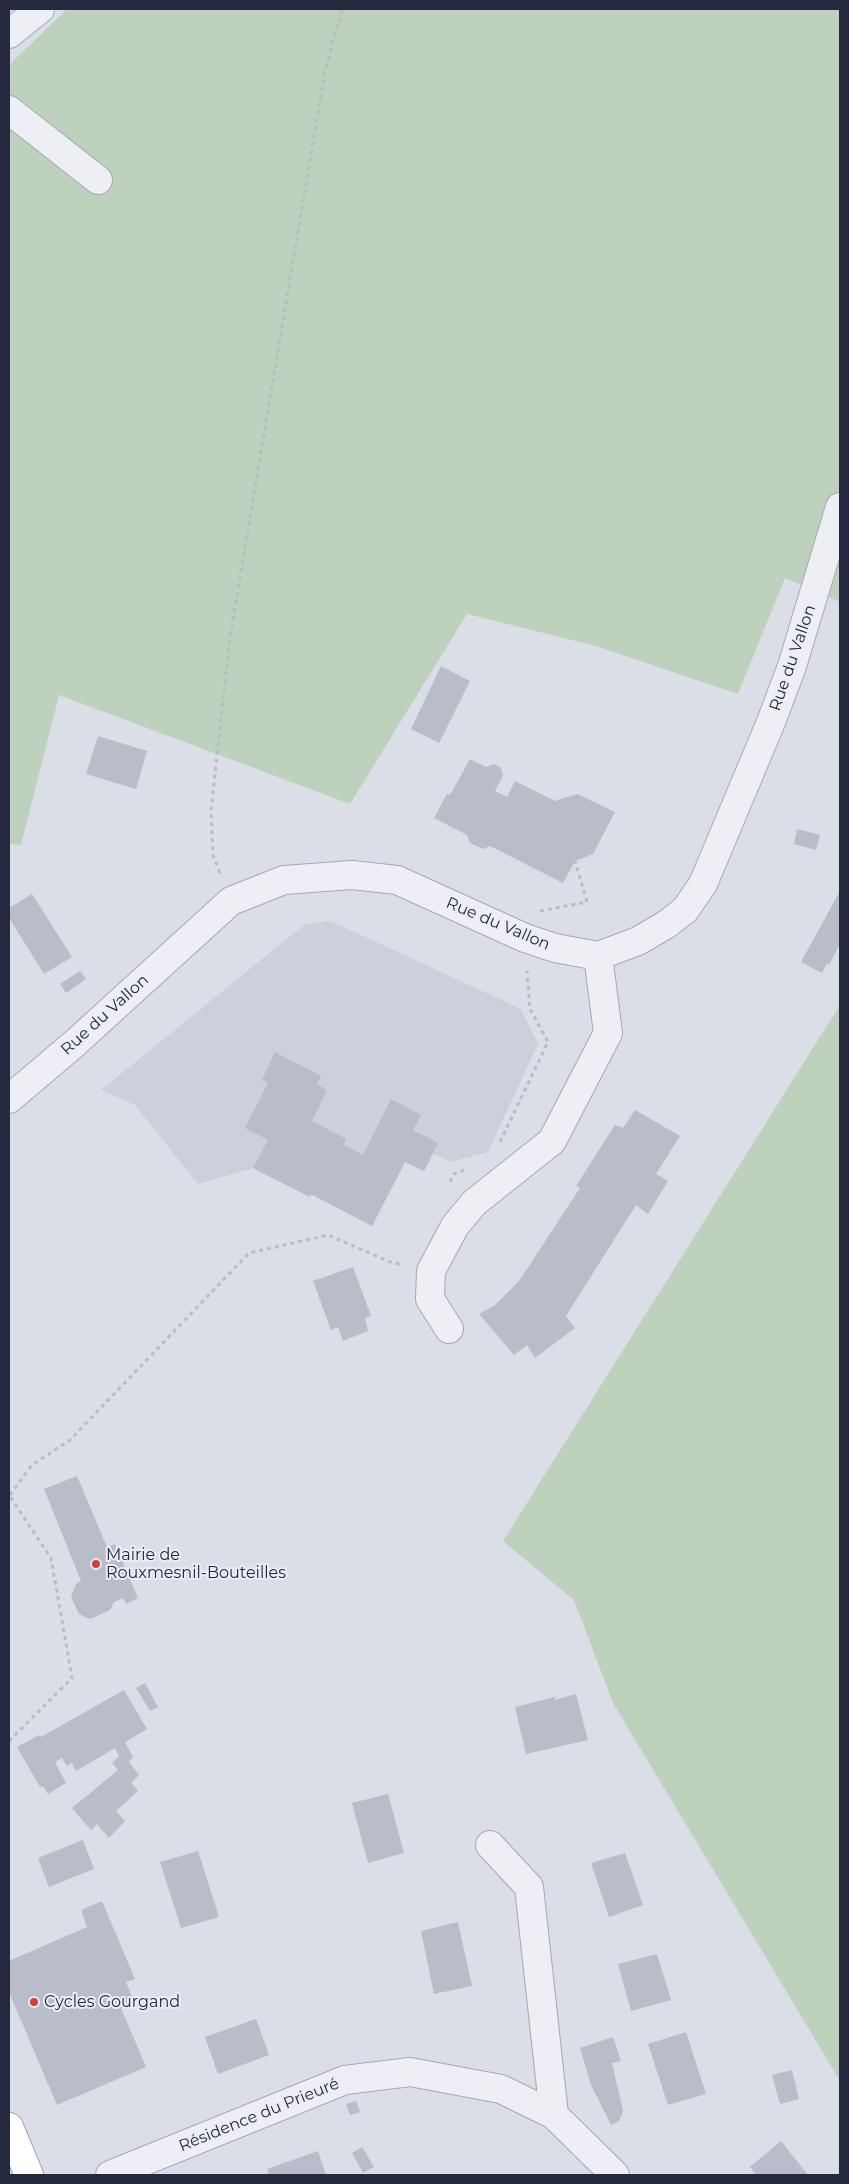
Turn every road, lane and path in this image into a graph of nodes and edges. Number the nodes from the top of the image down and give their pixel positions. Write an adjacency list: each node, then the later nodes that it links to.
1 (40, 9): 3 (street)
2 (342, 9): 8 (path)
3 (9, 34)
4 (9, 110): 5 (street)
5 (98, 180)
6 (840, 507): 10 (street, Rue du Vallon)
7 (575, 861): 9 (path)
8 (231, 901): 9 (street, Rue du Vallon); 11 (street, Rue du Vallon)
9 (525, 938): 10 (street, Rue du Vallon); 12 (path)
10 (598, 956): 15 (street)
11 (9, 1099)
12 (499, 1144)
13 (472, 1168): 14 (path)
14 (446, 1191)
15 (430, 1271): 16 (street); 17 (path)
16 (449, 1330)
17 (9, 1495): 18 (path)
18 (9, 1741)
19 (490, 1844): 20 (street)
20 (554, 2115): 23 (street, Résidence du Prieuré); 24 (street, Résidence du Prieuré)
21 (9, 2127): 22 (main road)
22 (29, 2175)
23 (110, 2175)
24 (615, 2175)

